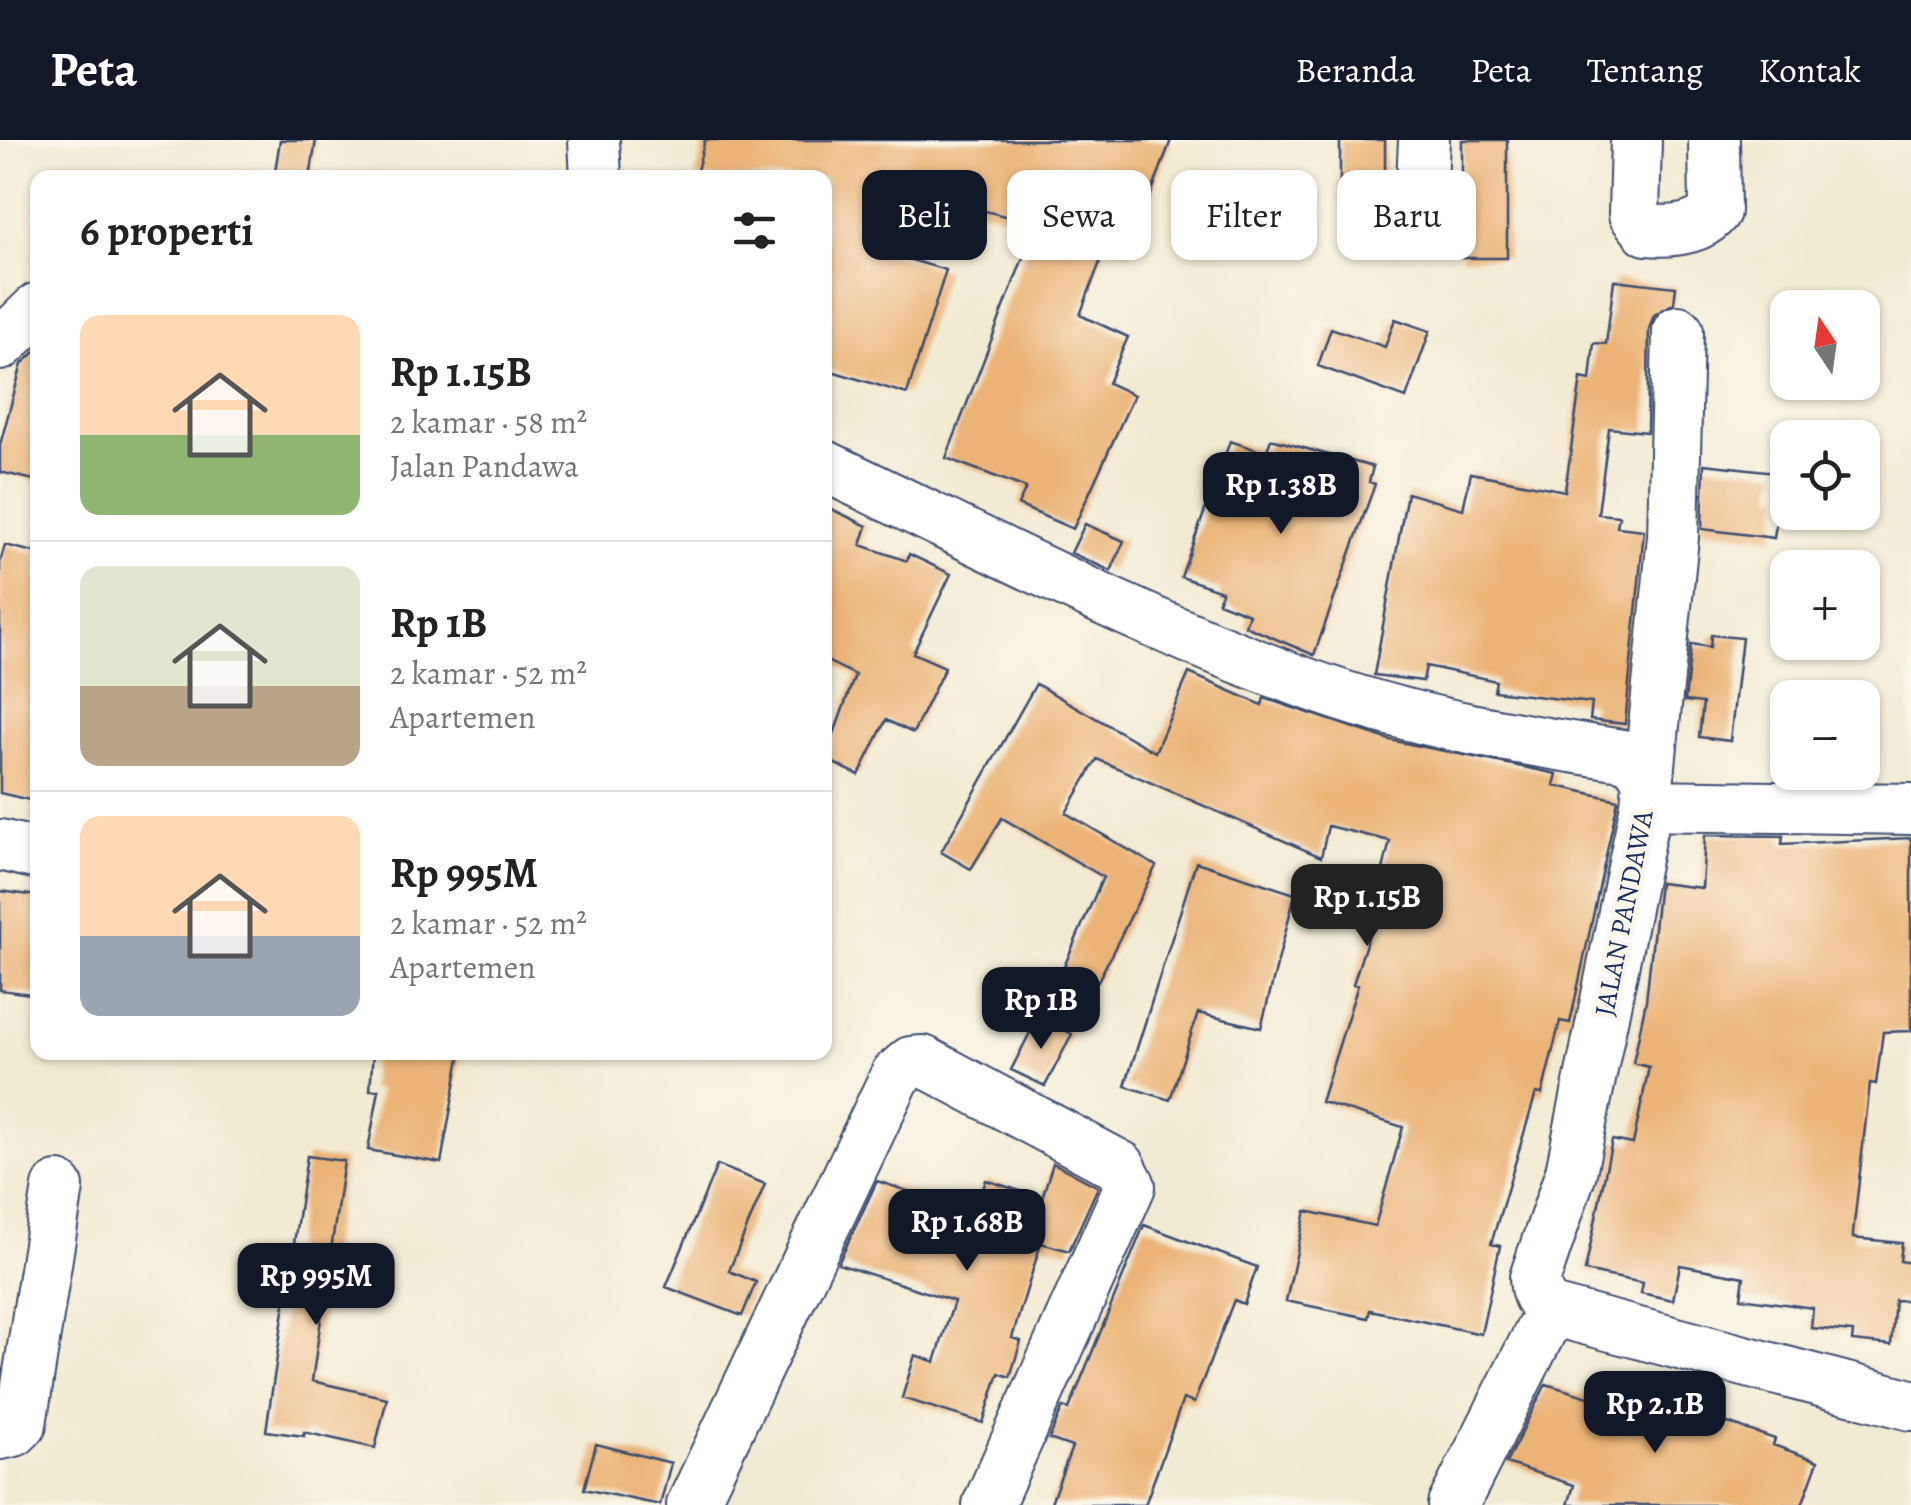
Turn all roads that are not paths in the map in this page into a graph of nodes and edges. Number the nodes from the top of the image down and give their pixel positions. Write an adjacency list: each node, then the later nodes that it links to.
1 (594, 140): 5 (street)
2 (1424, 140): 6 (street)
3 (1636, 140): 4 (street)
4 (1714, 140)
5 (596, 170)
6 (1423, 170)
7 (30, 316): 9 (street)
8 (1678, 331): 11 (street)
9 (0, 345)
10 (832, 469): 11 (street, JALAN PANDAWA)
11 (1646, 791): 12 (street); 16 (street, JALAN PANDAWA)
12 (1911, 809)
13 (0, 845): 14 (street)
14 (30, 852)
15 (58, 1187): 18 (street)
16 (1551, 1310): 17 (street); 21 (street)
17 (1911, 1405)
18 (0, 1434)
19 (692, 1505): 20 (street)
20 (988, 1505)
21 (1453, 1505)

